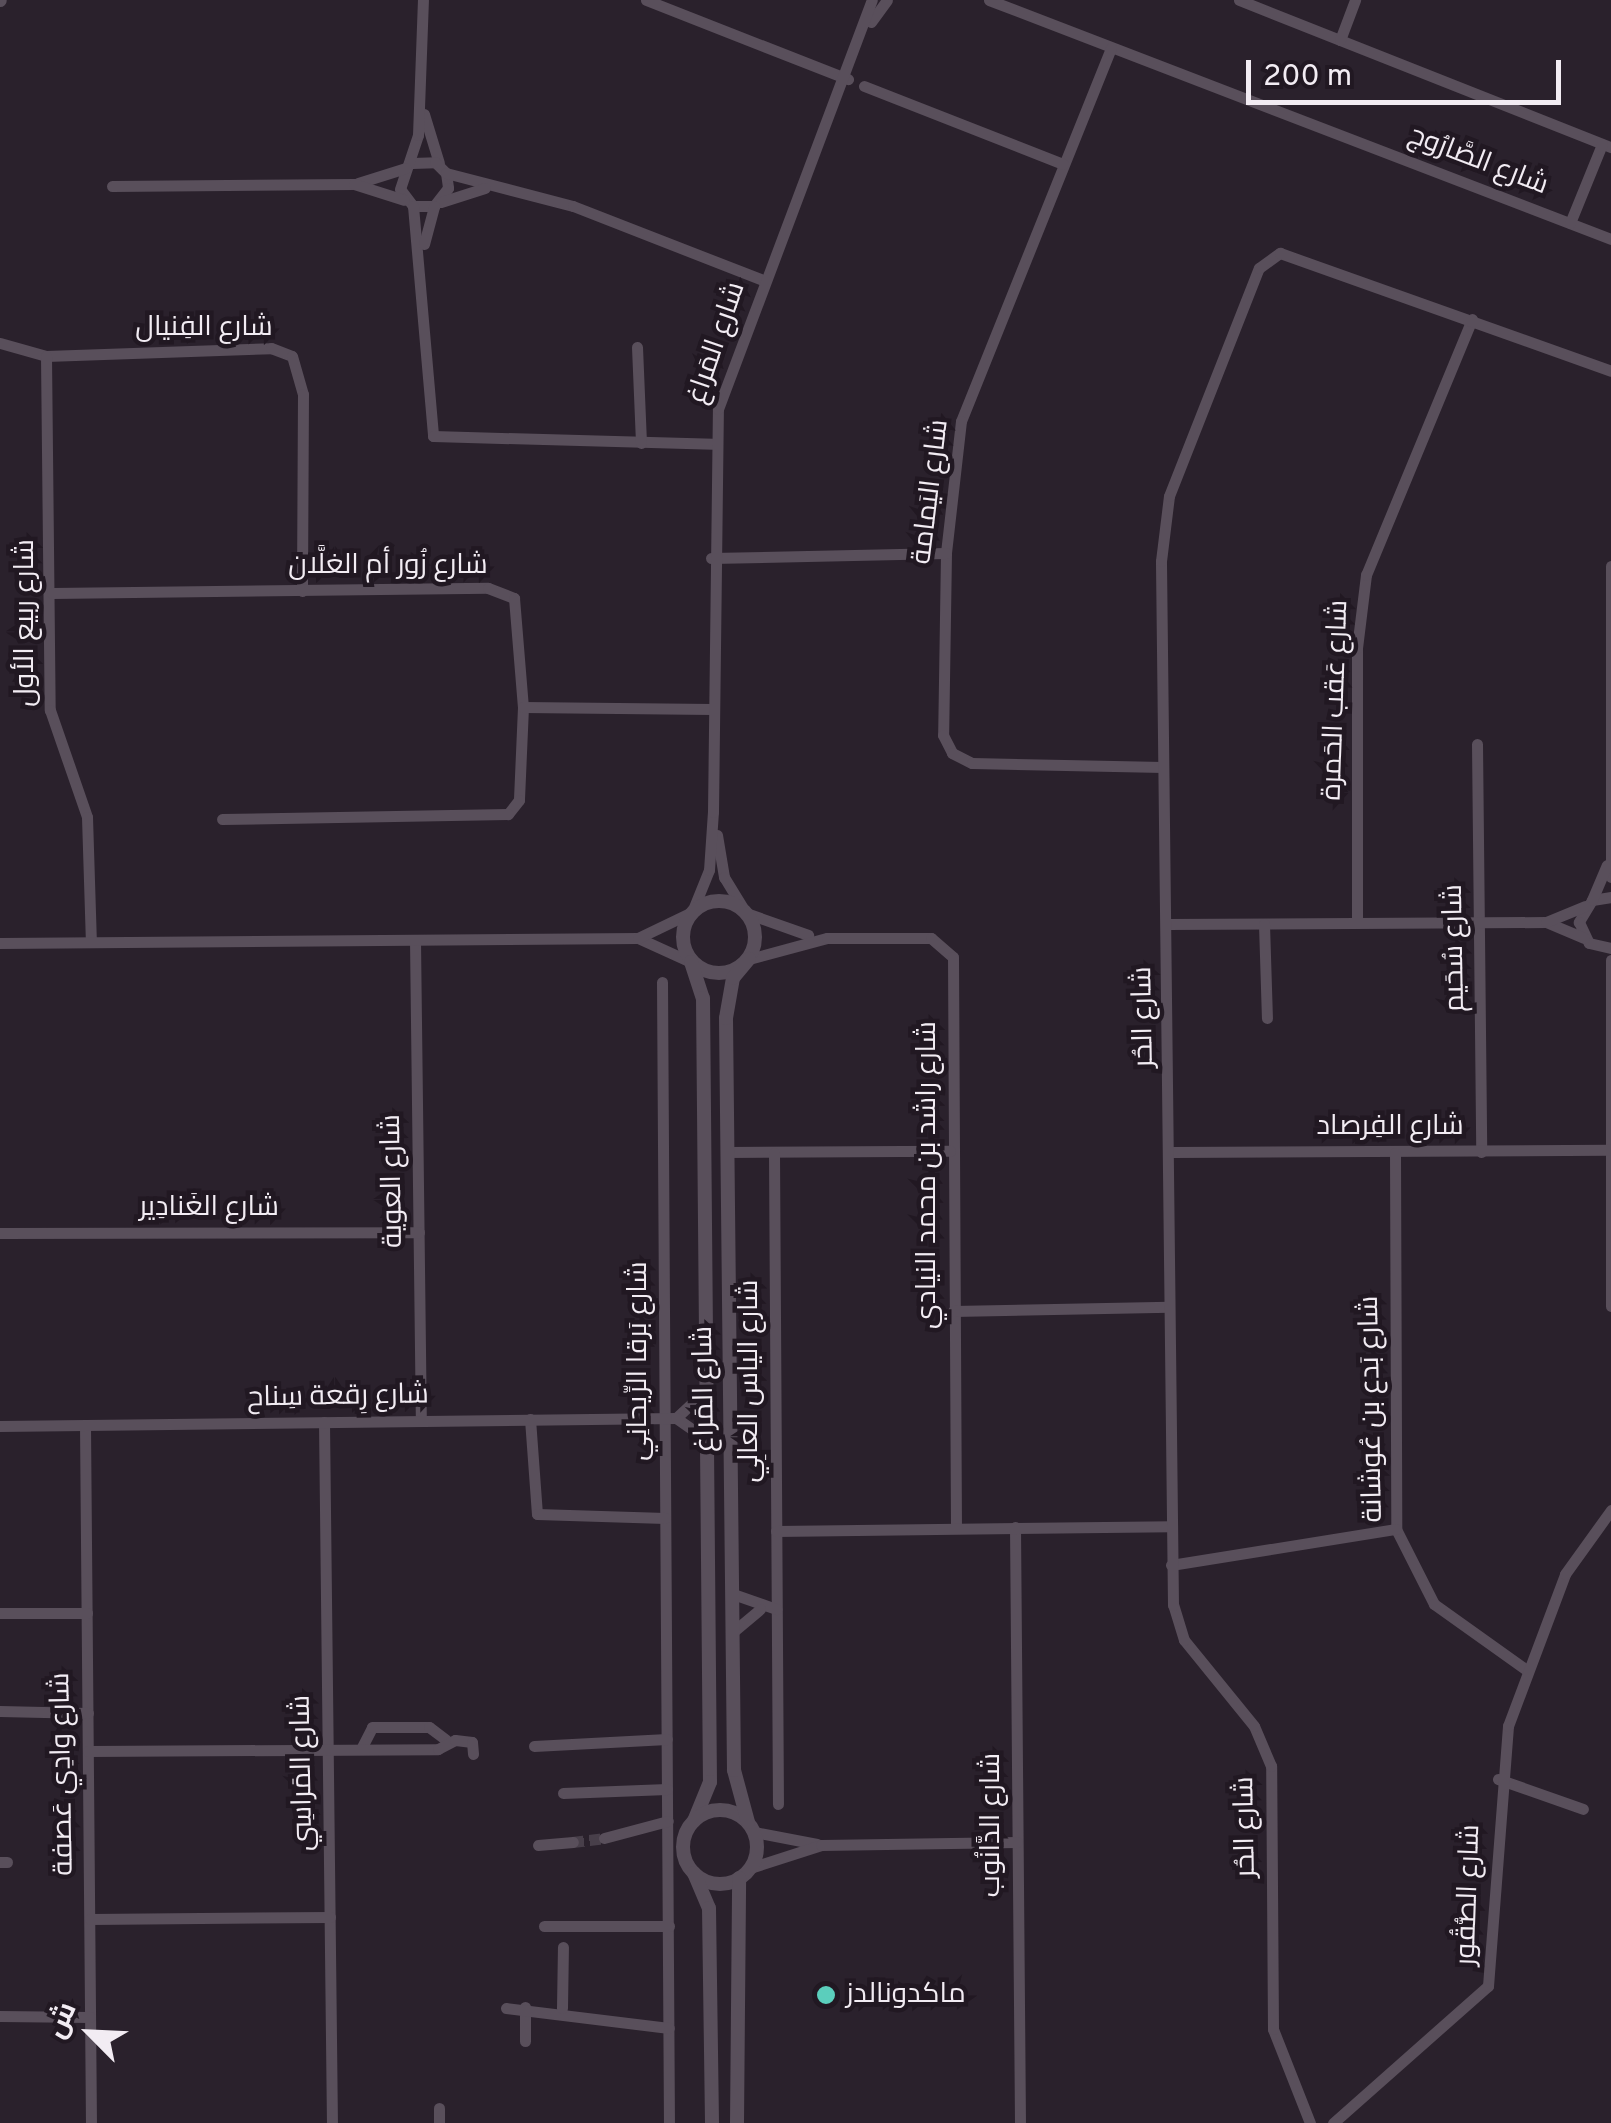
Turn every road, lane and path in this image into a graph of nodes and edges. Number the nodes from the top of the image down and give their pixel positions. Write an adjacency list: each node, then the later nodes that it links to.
1 (423, 0): 13 (street)
2 (646, 0): 11 (street)
3 (872, 0): 8 (street, شارع المَراغ)
4 (887, 0): 8 (street, شارع المَراغ)
5 (989, 0): 10 (street, شارع الصَّارُوج)
6 (1239, 0): 9 (street)
7 (1356, 0): 9 (street)
8 (866, 30): 11 (street, شارع المَراغ)
9 (1340, 40): 14 (street)
10 (1111, 48): 15 (street, شارع اليَمامة); 23 (street, شارع الصَّارُوج)
11 (848, 79): 26 (street, شارع المَراغ)
12 (864, 86): 15 (street)
13 (421, 100): 16 (street); 17 (street)
14 (1606, 145): 23 (street)
15 (1062, 164): 34 (street, شارع اليَمامة)
16 (409, 166): 17 (street); 18 (street); 21 (street)
17 (444, 170): 20 (street); 22 (street)
18 (354, 184): 19 (street); 21 (street)
19 (112, 186)
20 (494, 188): 22 (street); 26 (street)
21 (410, 204): 22 (street); 25 (street)
22 (438, 204): 25 (street)
23 (1570, 223): 24 (street, شارع الصَّارُوج)
24 (1611, 239)
25 (423, 248): 32 (street)
26 (765, 280): 33 (street, شارع المَراغ)
27 (1472, 319): 31 (street, شارع الحُر); 43 (street, شارع الحُر); 53 (street, شارع عَقب الحَمرة)
28 (0, 343): 30 (street, شارع الفِنيال)
29 (638, 347): 32 (street)
30 (46, 356): 37 (street, شارع الفِنيال); 38 (street, شارع ربيع الأول)
31 (1611, 371)
32 (642, 443): 33 (street)
33 (713, 444): 35 (street, شارع المَراغ)
34 (946, 553): 35 (street); 43 (street, شارع اليَمامة)
35 (711, 558): 41 (street, شارع المَراغ)
36 (1611, 566): 39 (street)
37 (302, 591): 38 (street, شارع زُور أم الغلَّان); 40 (street, شارع زُور أم الغلَّان)
38 (52, 593): 59 (street, شارع ربيع الأول)
39 (1608, 680): 46 (street)
40 (523, 708): 41 (street); 45 (street, شارع زُور أم الغلَّان)
41 (712, 710): 44 (street, شارع المَراغ)
42 (1478, 744): 51 (street, شارع سُحَيم)
43 (1163, 766): 54 (street, شارع الحُر)
44 (714, 812): 49 (street, شارع المَراغ); 50 (street, شارع المَراغ)
45 (222, 819)
46 (1609, 871): 48 (street)
47 (1611, 896): 48 (street)
48 (1588, 903): 52 (street); 61 (street)
49 (692, 912): 50 (street); 56 (street); 64 (street)
50 (746, 913): 57 (street, شارع راشد بن محمد النيادي); 63 (street)
51 (1480, 922): 52 (street); 53 (street); 73 (street, شارع سُحَيم)
52 (1546, 922): 61 (street)
53 (1357, 923): 55 (street)
54 (1167, 924): 55 (street); 71 (street, شارع الحُر)
55 (1264, 924): 67 (street)
56 (638, 938): 58 (street); 64 (street)
57 (827, 938): 63 (street, شارع راشد بن محمد النيادي); 70 (street, شارع راشد بن محمد النيادي)
58 (415, 940): 59 (street); 75 (street, شارع العوية)
59 (91, 942): 60 (street)
60 (0, 943)
61 (1589, 943): 62 (street); 65 (street)
62 (1611, 948)
63 (749, 959): 64 (street); 69 (street, شارع المَراغ)
64 (691, 962): 80 (street, شارع المَراغ)
65 (1610, 963): 68 (street)
66 (662, 982): 81 (street, شارع بَرقا الرِّيحانِي)
67 (1268, 1018)
68 (1608, 1150): 73 (street, شارع الفِرصاد); 78 (street)
69 (727, 1152): 74 (street); 96 (street, شارع المَراغ)
70 (950, 1152): 74 (street); 79 (street, شارع راشد بن محمد النيادي)
71 (1172, 1152): 72 (street, شارع الفِرصاد); 77 (street, شارع الحُر)
72 (1395, 1152): 73 (street, شارع الفِرصاد); 93 (street, شارع بَدع بن عُوشانة)
73 (1481, 1152)
74 (774, 1154): 94 (street, شارع الياس العالِي)
75 (419, 1232): 76 (street, شارع الغَنادِير); 83 (street, شارع العوية)
76 (0, 1234)
77 (1169, 1306): 79 (street); 90 (street, شارع الحُر)
78 (1611, 1306)
79 (952, 1311): 91 (street, شارع راشد بن محمد النيادي)
80 (705, 1391): 81 (street); 87 (street, شارع المَراغ)
81 (670, 1418): 82 (street, شارع رِقعة سِناح); 87 (street); 89 (street, شارع بَرقا الرِّيحانِي)
82 (530, 1419): 83 (street, شارع رِقعة سِناح); 89 (street)
83 (421, 1420): 84 (street, شارع رِقعة سِناح)
84 (324, 1422): 85 (street, شارع رِقعة سِناح); 109 (street, شارع المَراسِي)
85 (86, 1425): 86 (street, شارع رِقعة سِناح); 100 (street, شارع وادِي عَصفة)
86 (0, 1426)
87 (707, 1440): 118 (street, شارع المَراغ)
88 (1611, 1510): 102 (street, شارع الصُّقُور)
89 (665, 1518): 106 (street, شارع بَرقا الرِّيحانِي)
90 (1171, 1526): 92 (street); 95 (street, شارع الحُر)
91 (956, 1527): 92 (street); 94 (street)
92 (1015, 1527): 122 (street, شارع الدَّانُوب)
93 (1396, 1529): 95 (street); 102 (street, شارع بَدع بن عُوشانة)
94 (776, 1530): 97 (street, شارع الياس العالِي)
95 (1171, 1564): 147 (street, شارع الحُر)
96 (733, 1594): 98 (street); 101 (street, شارع المَراغ)
97 (776, 1609): 98 (street); 115 (street, شارع الياس العالِي)
98 (760, 1610): 101 (street)
99 (0, 1613): 100 (street)
100 (87, 1613): 104 (street, شارع وادِي عَصفة)
101 (734, 1630): 119 (street, شارع المَراغ)
102 (1525, 1668): 112 (street, شارع الصُّقُور)
103 (0, 1711): 104 (street)
104 (88, 1713): 110 (street, شارع وادِي عَصفة)
105 (446, 1740): 108 (street); 108 (street); 111 (street)
106 (667, 1740): 107 (street); 113 (street, شارع بَرقا الرِّيحانِي)
107 (534, 1746)
108 (362, 1747): 109 (street)
109 (328, 1748): 110 (street); 127 (street, شارع المَراسِي)
110 (88, 1752): 128 (street, شارع وادِي عَصفة)
111 (473, 1754)
112 (1498, 1779): 116 (street); 148 (street, شارع الصُّقُور)
113 (667, 1789): 114 (street); 117 (street, شارع بَرقا الرِّيحانِي)
114 (563, 1793)
115 (778, 1804)
116 (1584, 1810)
117 (668, 1821): 120 (street); 130 (street, شارع بَرقا الرِّيحانِي)
118 (694, 1821): 119 (street); 125 (street)
119 (751, 1827): 124 (street); 126 (street)
120 (604, 1838)
121 (574, 1842): 123 (street)
122 (1017, 1842): 124 (street); 146 (street, شارع الدَّانُوب)
123 (538, 1845)
124 (821, 1845): 126 (street)
125 (694, 1872): 126 (street); 144 (street)
126 (745, 1873): 145 (street)
127 (330, 1917): 128 (street); 141 (street, شارع المَراسِي)
128 (90, 1919): 136 (street, شارع وادِي عَصفة)
129 (544, 1926): 130 (street)
130 (669, 1926): 137 (street, شارع بَرقا الرِّيحانِي)
131 (562, 1947): 134 (street)
132 (525, 2007): 133 (street); 134 (street); 138 (street)
133 (506, 2008)
134 (562, 2008): 137 (street)
135 (0, 2016): 136 (street)
136 (90, 2016): 140 (street, شارع وادِي عَصفة)
137 (669, 2028): 143 (street, شارع بَرقا الرِّيحانِي)
138 (525, 2041)
139 (439, 2108): 142 (street)
140 (92, 2123)
141 (332, 2123)
142 (440, 2123)
143 (669, 2123)
144 (712, 2123)
145 (737, 2123)
146 (1020, 2123)
147 (1310, 2123)
148 (1333, 2123)

